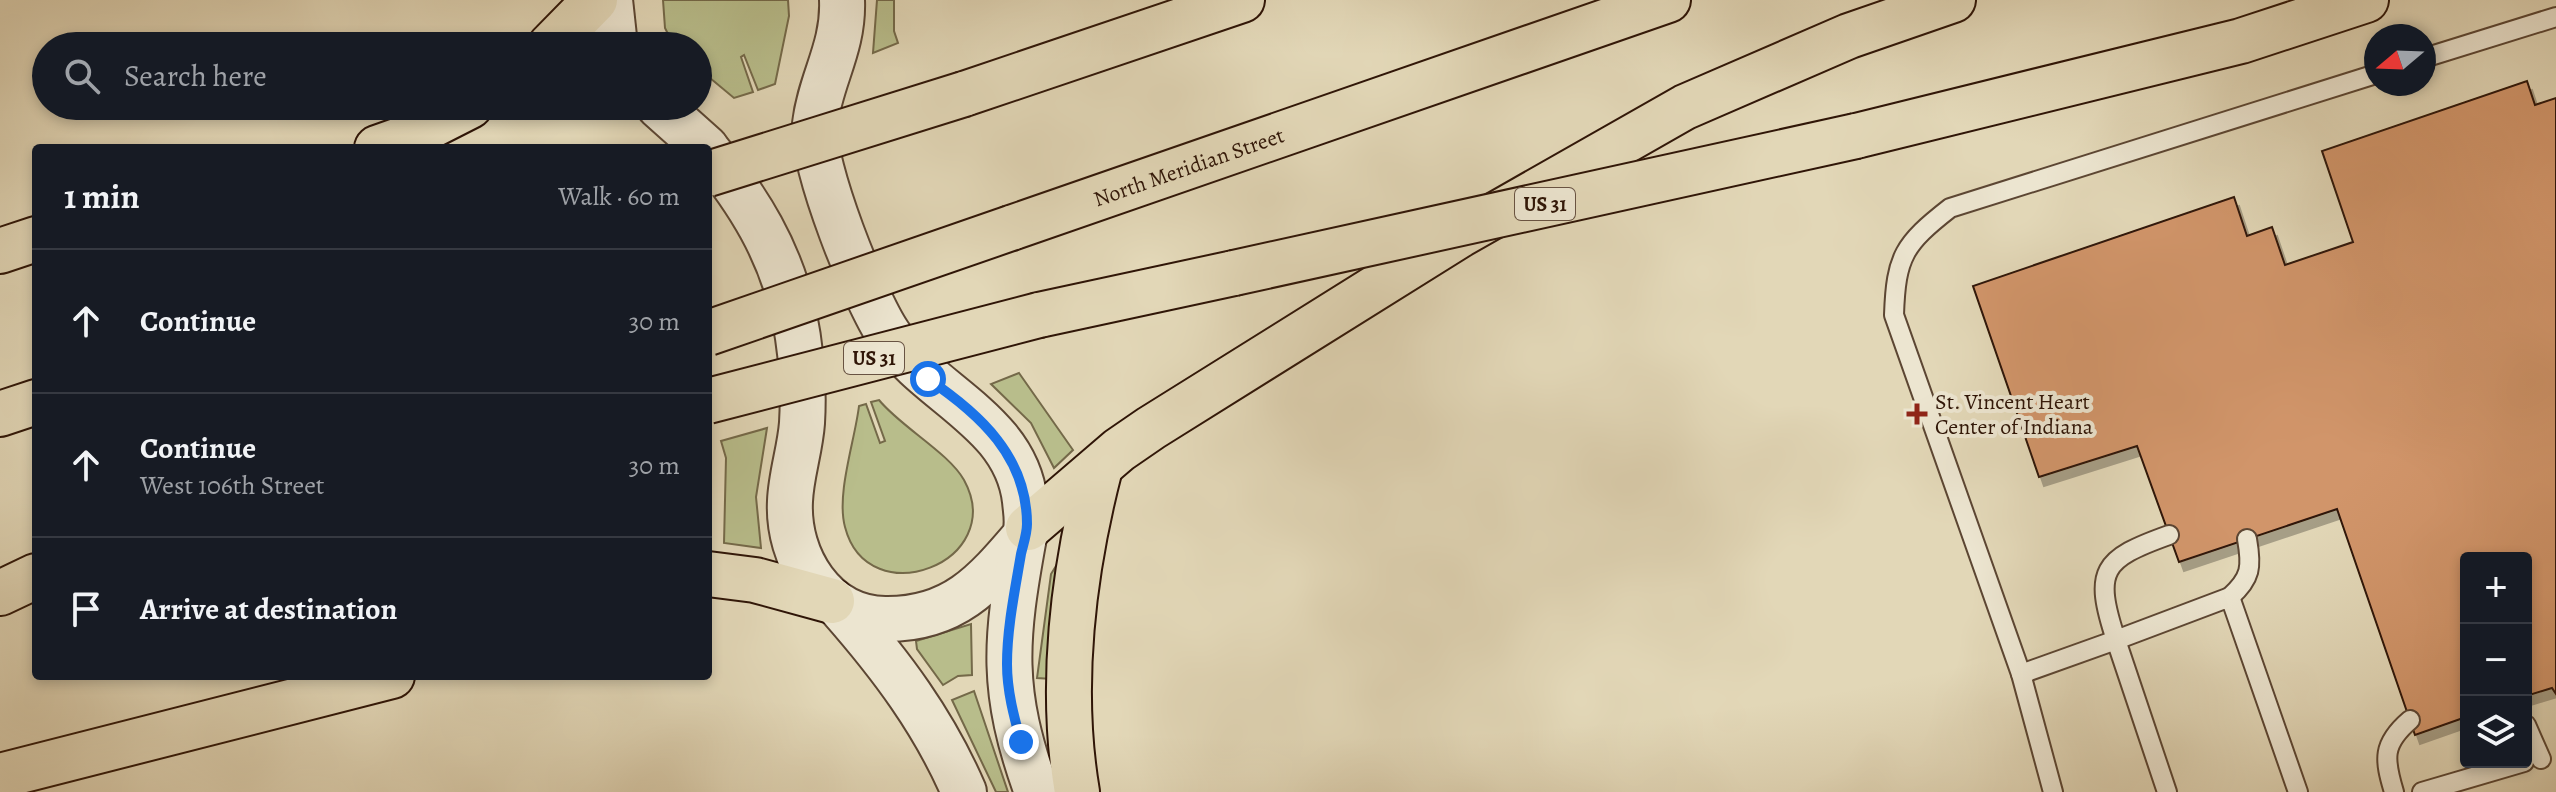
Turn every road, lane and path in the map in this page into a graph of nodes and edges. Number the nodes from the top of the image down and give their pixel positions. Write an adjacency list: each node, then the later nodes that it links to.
1 (595, 0): 9 (highway)
2 (610, 0): 10 (street)
3 (842, 0): 26 (street)
4 (1242, 0): 18 (highway, bridge)
5 (1668, 0): 21 (highway, North Meridian Street, bridge)
6 (1953, 0): 25 (highway)
7 (2366, 0): 22 (highway, US 31, bridge)
8 (2556, 17): 11 (lane)
9 (564, 32)
10 (613, 32)
11 (2436, 54)
12 (2364, 78): 37 (lane)
13 (442, 120): 15 (highway)
14 (674, 120): 16 (street)
15 (388, 144)
16 (700, 144)
17 (712, 157): 34 (street)
18 (712, 173)
19 (32, 240): 20 (highway)
20 (0, 251)
21 (712, 332)
22 (712, 400)
23 (32, 403): 24 (highway)
24 (0, 414)
25 (1100, 468): 26 (highway); 44 (highway)
26 (1026, 532): 34 (street); 43 (street)
27 (2169, 535): 36 (lane)
28 (2247, 539): 32 (lane)
29 (712, 574): 34 (highway)
30 (32, 578): 31 (highway)
31 (0, 593)
32 (2230, 597): 36 (lane); 47 (lane)
33 (32, 602): 35 (highway)
34 (836, 605): 42 (street)
35 (0, 610)
36 (2116, 640): 37 (lane); 46 (lane)
37 (2021, 674): 45 (lane)
38 (376, 680): 41 (highway)
39 (2410, 720): 48 (lane)
40 (2537, 763): 49 (lane)
41 (0, 776)
42 (964, 792)
43 (1037, 792)
44 (1077, 792)
45 (2053, 792)
46 (2167, 792)
47 (2298, 792)
48 (2394, 792)
49 (2422, 792)

